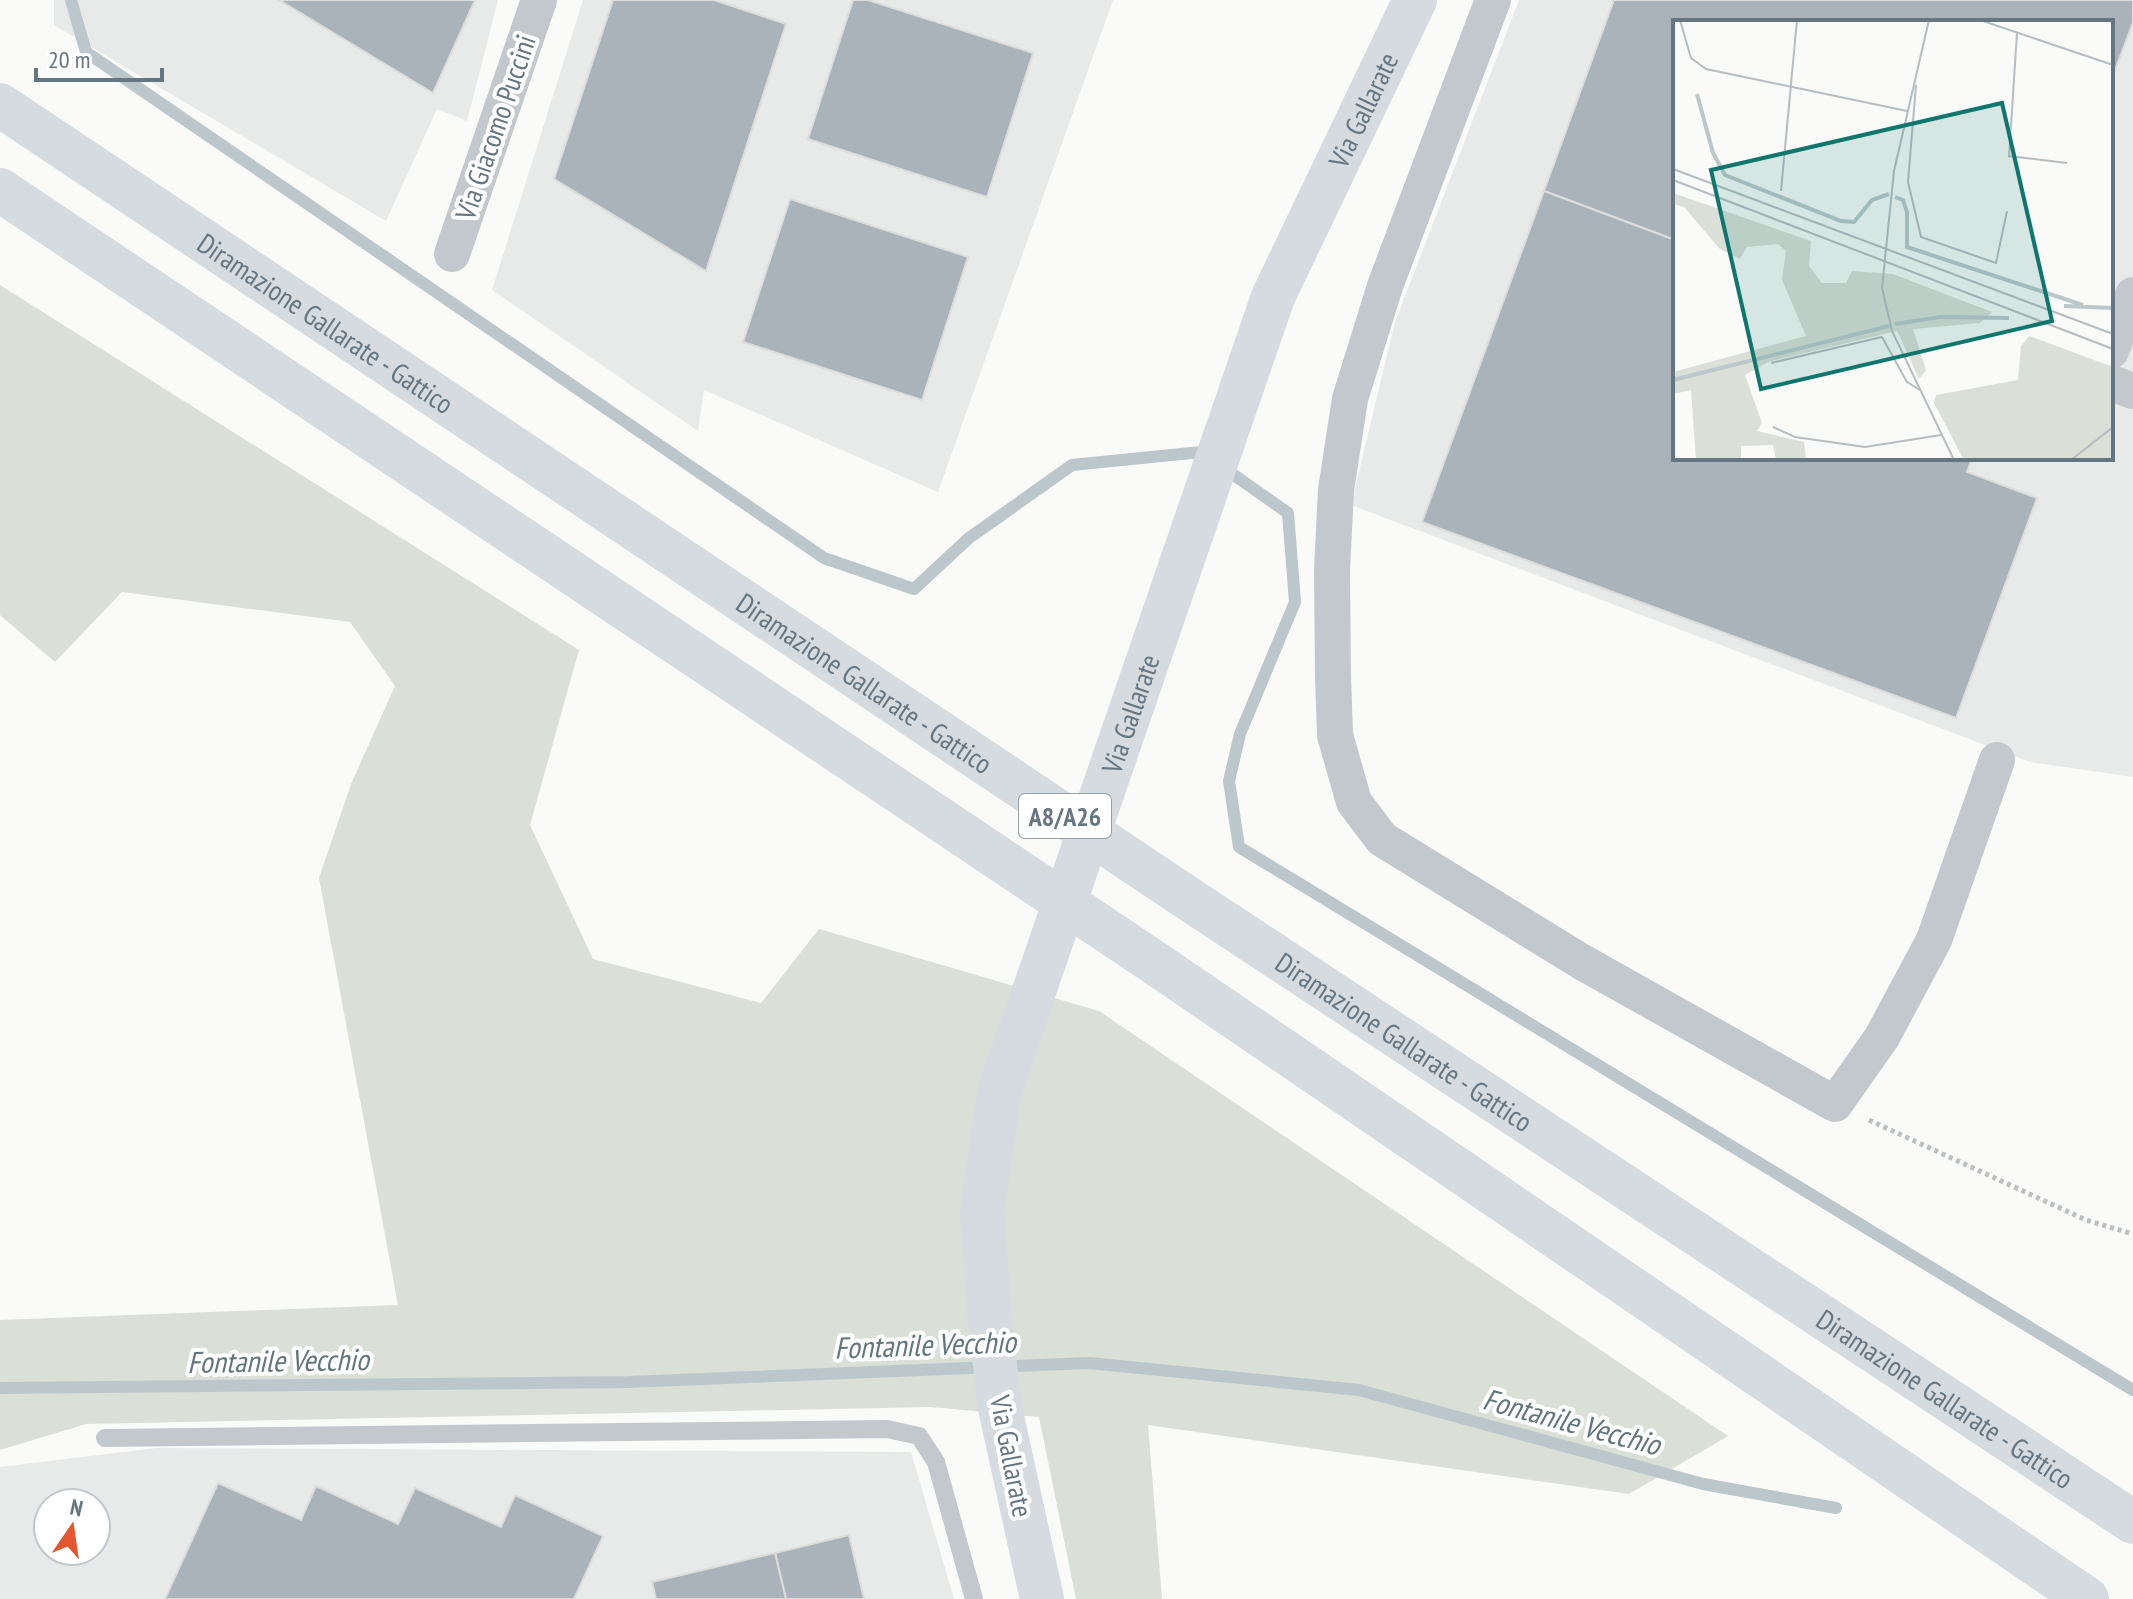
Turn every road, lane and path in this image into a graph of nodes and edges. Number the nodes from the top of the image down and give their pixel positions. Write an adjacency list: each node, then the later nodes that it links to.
1 (539, 0): 6 (street, Via Giacomo Puccini)
2 (1415, 0): 17 (main road, Via Gallarate)
3 (1493, 0): 12 (street)
4 (0, 105): 15 (main road, Diramazione Gallarate - Gattico / A8/A26)
5 (0, 190): 18 (main road, A8/A26)
6 (452, 254)
7 (2133, 295): 8 (street)
8 (2113, 346)
9 (2113, 384): 10 (street)
10 (2133, 391)
11 (1997, 760): 12 (street)
12 (1835, 1104): 13 (path)
13 (2133, 1234)
14 (105, 1438): 16 (lane)
15 (2133, 1522)
16 (974, 1599)
17 (1042, 1599)
18 (2087, 1599)

